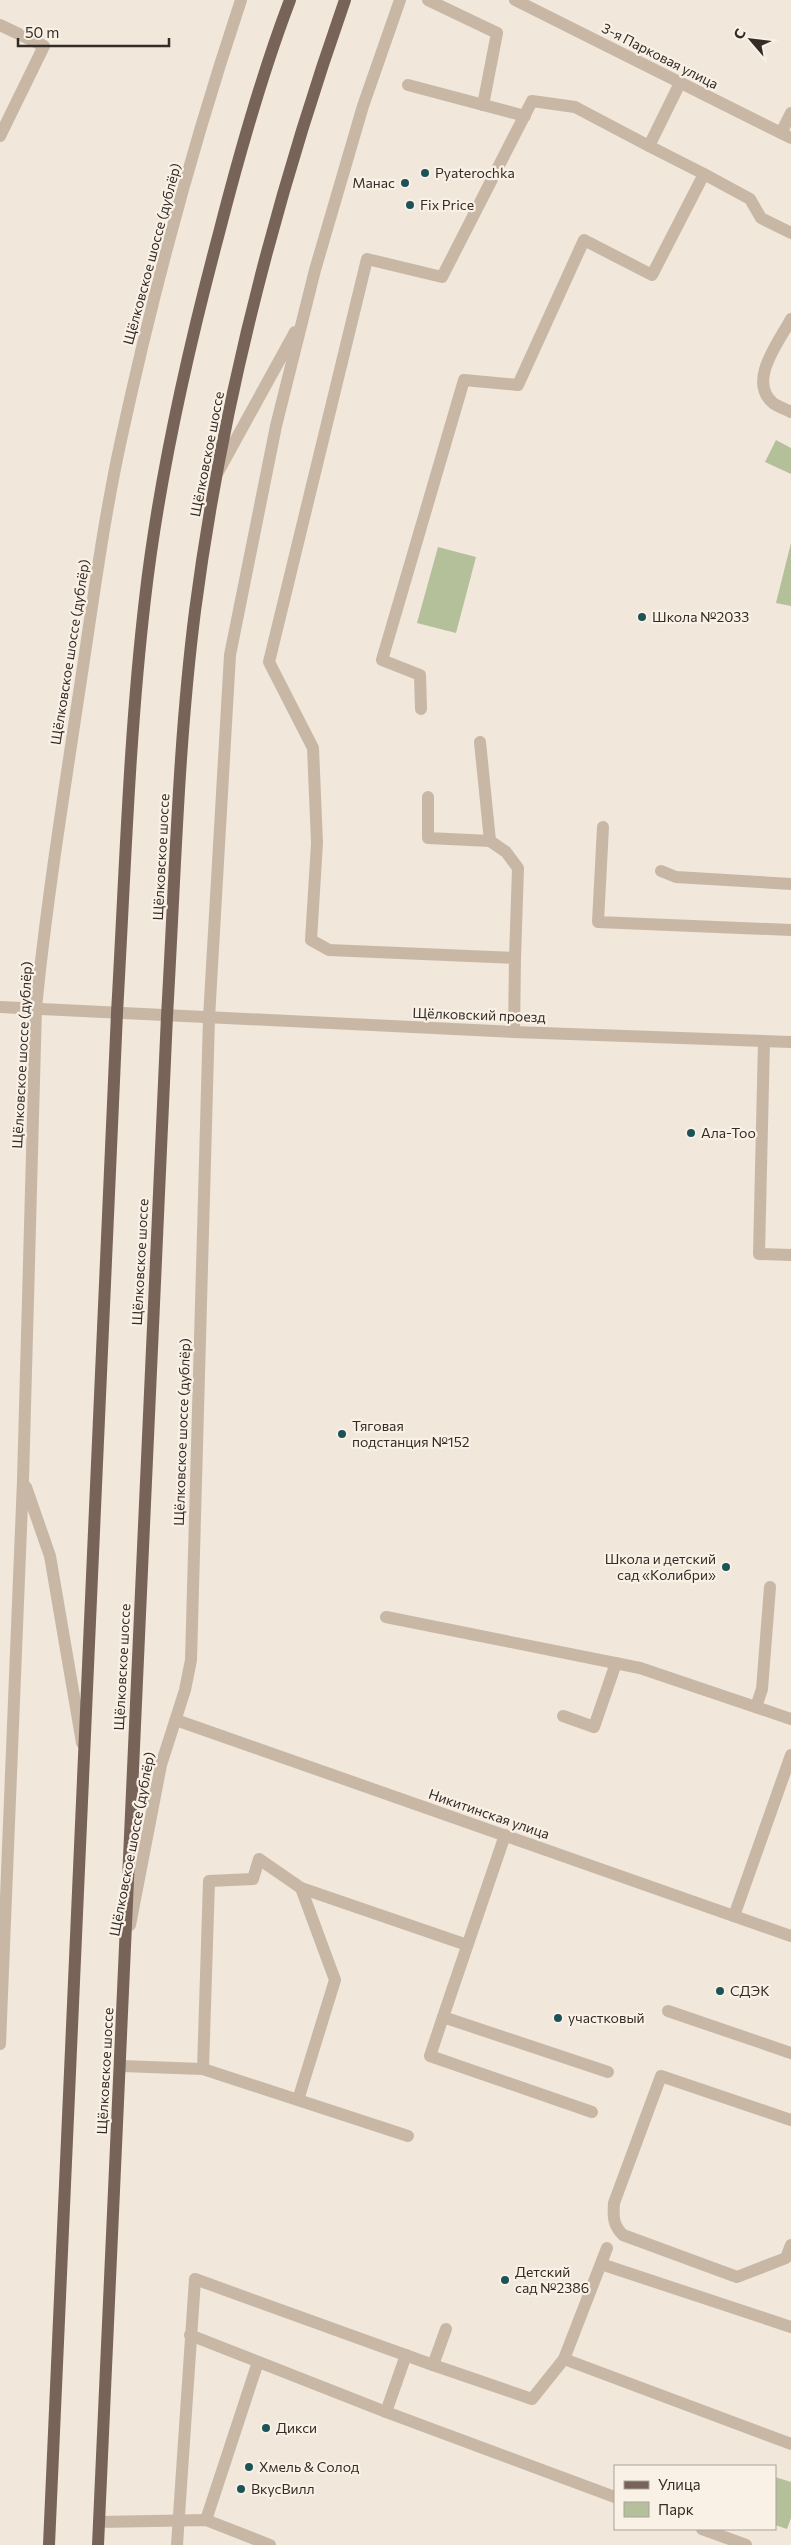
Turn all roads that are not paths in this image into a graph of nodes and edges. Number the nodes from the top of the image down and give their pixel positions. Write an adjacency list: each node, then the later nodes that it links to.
1 (241, 0): 32 (street, Щёлковское шоссе (дублёр))
2 (290, 0): 33 (main road)
3 (345, 0): 21 (main road, Щёлковское шоссе)
4 (400, 0): 18 (street, Щёлковское шоссе (дублёр))
5 (428, 0): 10 (street)
6 (515, 0): 8 (street, 3-я Парковая улица)
7 (0, 25): 13 (street)
8 (680, 83): 14 (street, 3-я Парковая улица); 15 (street)
9 (408, 85): 10 (street)
10 (483, 105): 12 (street)
11 (791, 113): 14 (street)
12 (525, 116): 15 (street); 30 (street)
13 (0, 136)
14 (786, 136)
15 (649, 146): 16 (street)
16 (704, 174): 17 (street); 22 (street)
17 (791, 233)
18 (303, 317): 21 (street); 35 (street, Щёлковское шоссе (дублёр))
19 (791, 319): 20 (street)
20 (791, 412)
21 (218, 473): 34 (main road, Щёлковское шоссе)
22 (421, 709)
23 (480, 742): 26 (street)
24 (428, 797): 26 (street)
25 (603, 827): 29 (street)
26 (490, 842): 30 (street)
27 (660, 871): 28 (street)
28 (791, 884)
29 (791, 930)
30 (515, 958): 36 (street)
31 (0, 1007): 32 (street, Щёлковский проезд)
32 (36, 1008): 33 (street, Щёлковский проезд); 40 (street, Щёлковское шоссе (дублёр))
33 (117, 1013): 34 (street, Щёлковский проезд); 48 (main road)
34 (167, 1016): 35 (street, Щёлковский проезд); 57 (main road, Щёлковское шоссе)
35 (209, 1018): 36 (street, Щёлковский проезд); 47 (street, Щёлковское шоссе (дублёр))
36 (514, 1032): 37 (street, Щёлковский проезд)
37 (764, 1041): 38 (street, Щёлковский проезд); 39 (street)
38 (791, 1042)
39 (791, 1255)
40 (23, 1480): 48 (street); 51 (street, Щёлковское шоссе (дублёр))
41 (770, 1587): 44 (street)
42 (386, 1617): 43 (street)
43 (616, 1663): 44 (street); 45 (street)
44 (756, 1707): 46 (street)
45 (563, 1716)
46 (791, 1719)
47 (176, 1720): 50 (street, Никитинская улица); 57 (street, Щёлковское шоссе (дублёр))
48 (84, 1752): 86 (main road)
49 (791, 1755): 54 (street)
50 (505, 1835): 54 (street, Никитинская улица); 56 (street)
51 (4, 1838): 52 (street, Щёлковское шоссе (дублёр))
52 (4, 1880): 60 (street, Щёлковское шоссе (дублёр))
53 (300, 1888): 56 (street); 63 (street); 65 (street)
54 (734, 1916): 55 (street, Никитинская улица)
55 (791, 1936)
56 (467, 1945): 59 (street)
57 (126, 1950): 62 (main road, Щёлковское шоссе)
58 (668, 2011): 61 (street)
59 (442, 2016): 64 (street); 66 (street)
60 (0, 2044)
61 (791, 2053)
62 (121, 2066): 63 (street); 84 (main road, Щёлковское шоссе)
63 (203, 2069): 65 (street)
64 (608, 2072)
65 (298, 2100): 68 (street)
66 (592, 2112)
67 (791, 2120): 69 (street)
68 (408, 2136)
69 (791, 2245)
70 (607, 2248): 71 (street)
71 (601, 2264): 72 (street); 76 (street)
72 (791, 2327)
73 (446, 2328): 78 (street)
74 (190, 2335): 75 (street); 77 (street); 83 (street)
75 (406, 2355): 78 (street); 79 (street)
76 (564, 2359): 78 (street); 80 (street)
77 (258, 2362): 79 (street); 82 (street)
78 (433, 2365)
79 (386, 2412): 81 (street)
80 (791, 2444)
81 (614, 2497)
82 (206, 2520): 83 (street); 89 (street)
83 (179, 2521): 84 (street); 88 (street)
84 (99, 2522): 87 (main road, Щёлковское шоссе)
85 (705, 2530): 90 (street)
86 (49, 2545)
87 (98, 2545)
88 (178, 2545)
89 (270, 2545)
90 (746, 2545)

